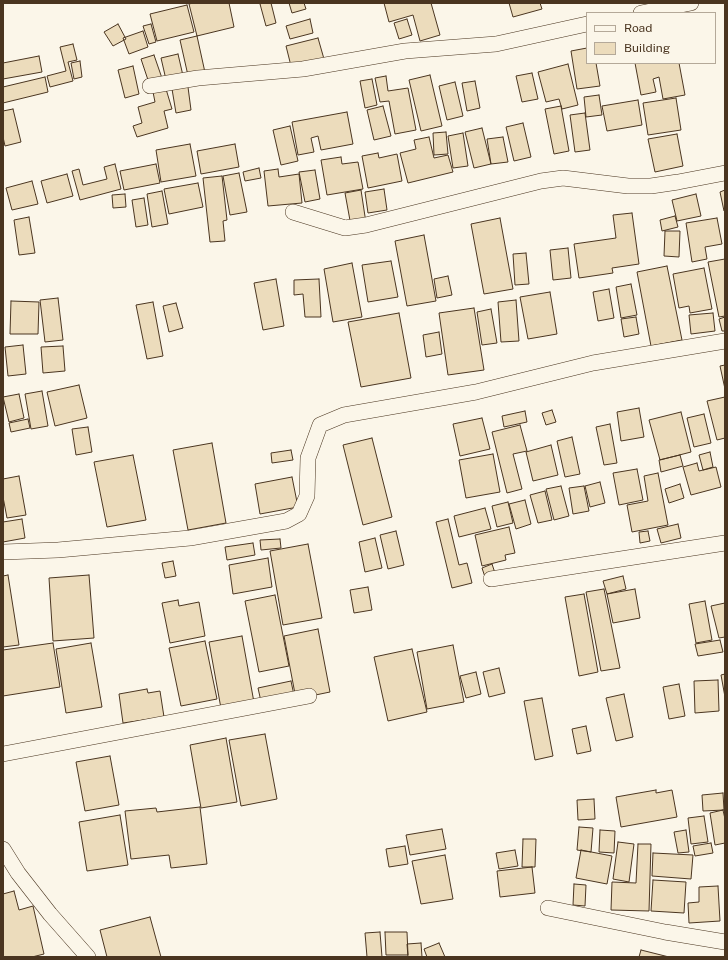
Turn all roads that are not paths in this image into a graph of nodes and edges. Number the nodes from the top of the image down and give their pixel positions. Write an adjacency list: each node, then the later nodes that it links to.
1 (691, 3): 2 (street)
2 (646, 12)
3 (586, 24): 4 (street)
4 (150, 86)
5 (725, 173): 6 (street)
6 (293, 212)
7 (725, 341): 9 (street)
8 (725, 543): 10 (street)
9 (3, 552)
10 (491, 579)
11 (309, 696): 12 (street)
12 (3, 754)
13 (3, 849): 16 (street)
14 (548, 908): 15 (street)
15 (725, 942)
16 (88, 957)

